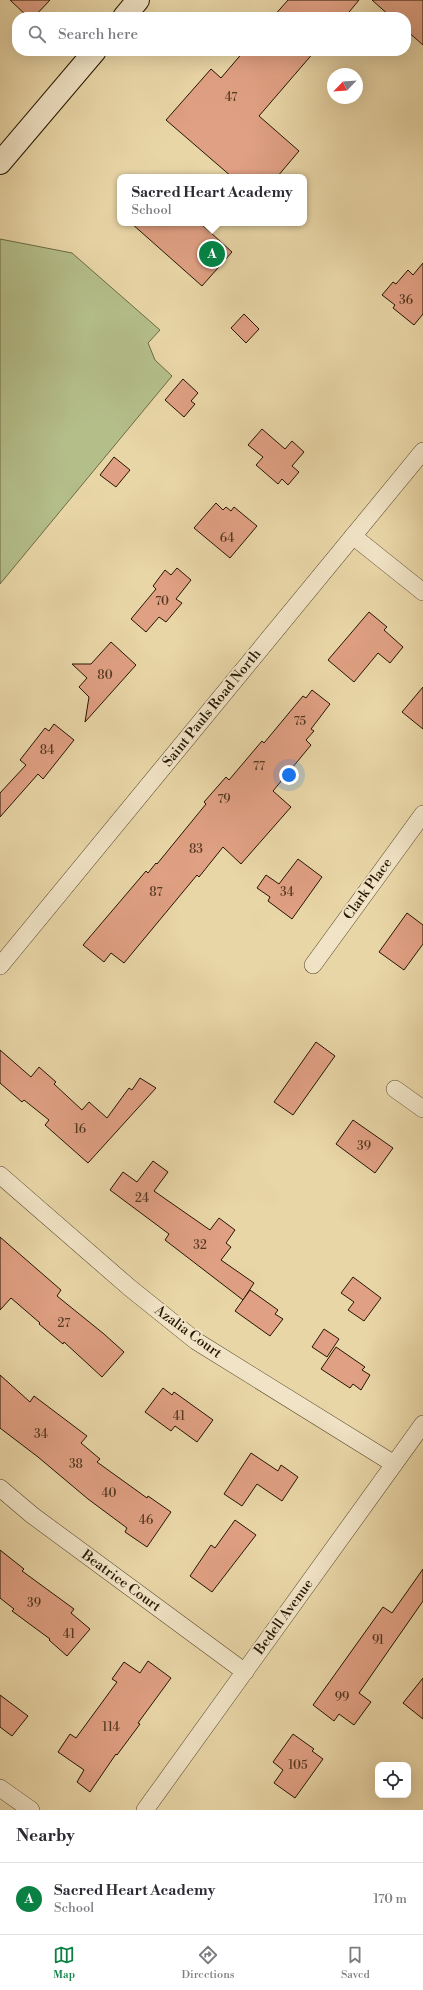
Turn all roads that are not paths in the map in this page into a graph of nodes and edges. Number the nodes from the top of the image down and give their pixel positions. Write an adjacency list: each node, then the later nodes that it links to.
1 (138, 0): 2 (street)
2 (128, 12)
3 (91, 56): 4 (street)
4 (0, 163)
5 (423, 451): 6 (street, Saint Pauls Road North)
6 (353, 536): 7 (street); 10 (street, Saint Pauls Road North)
7 (423, 592)
8 (423, 814): 9 (street, Clark Place)
9 (313, 964)
10 (0, 966)
11 (395, 1089): 12 (street)
12 (423, 1109)
13 (0, 1175): 15 (street, Azalia Court)
14 (423, 1424): 15 (street, Bedell Avenue)
15 (394, 1464): 17 (street, Bedell Avenue)
16 (0, 1488): 17 (street, Beatrice Court)
17 (245, 1672): 20 (street, Bedell Avenue)
18 (0, 1788): 19 (street)
19 (31, 1810)
20 (145, 1810)

